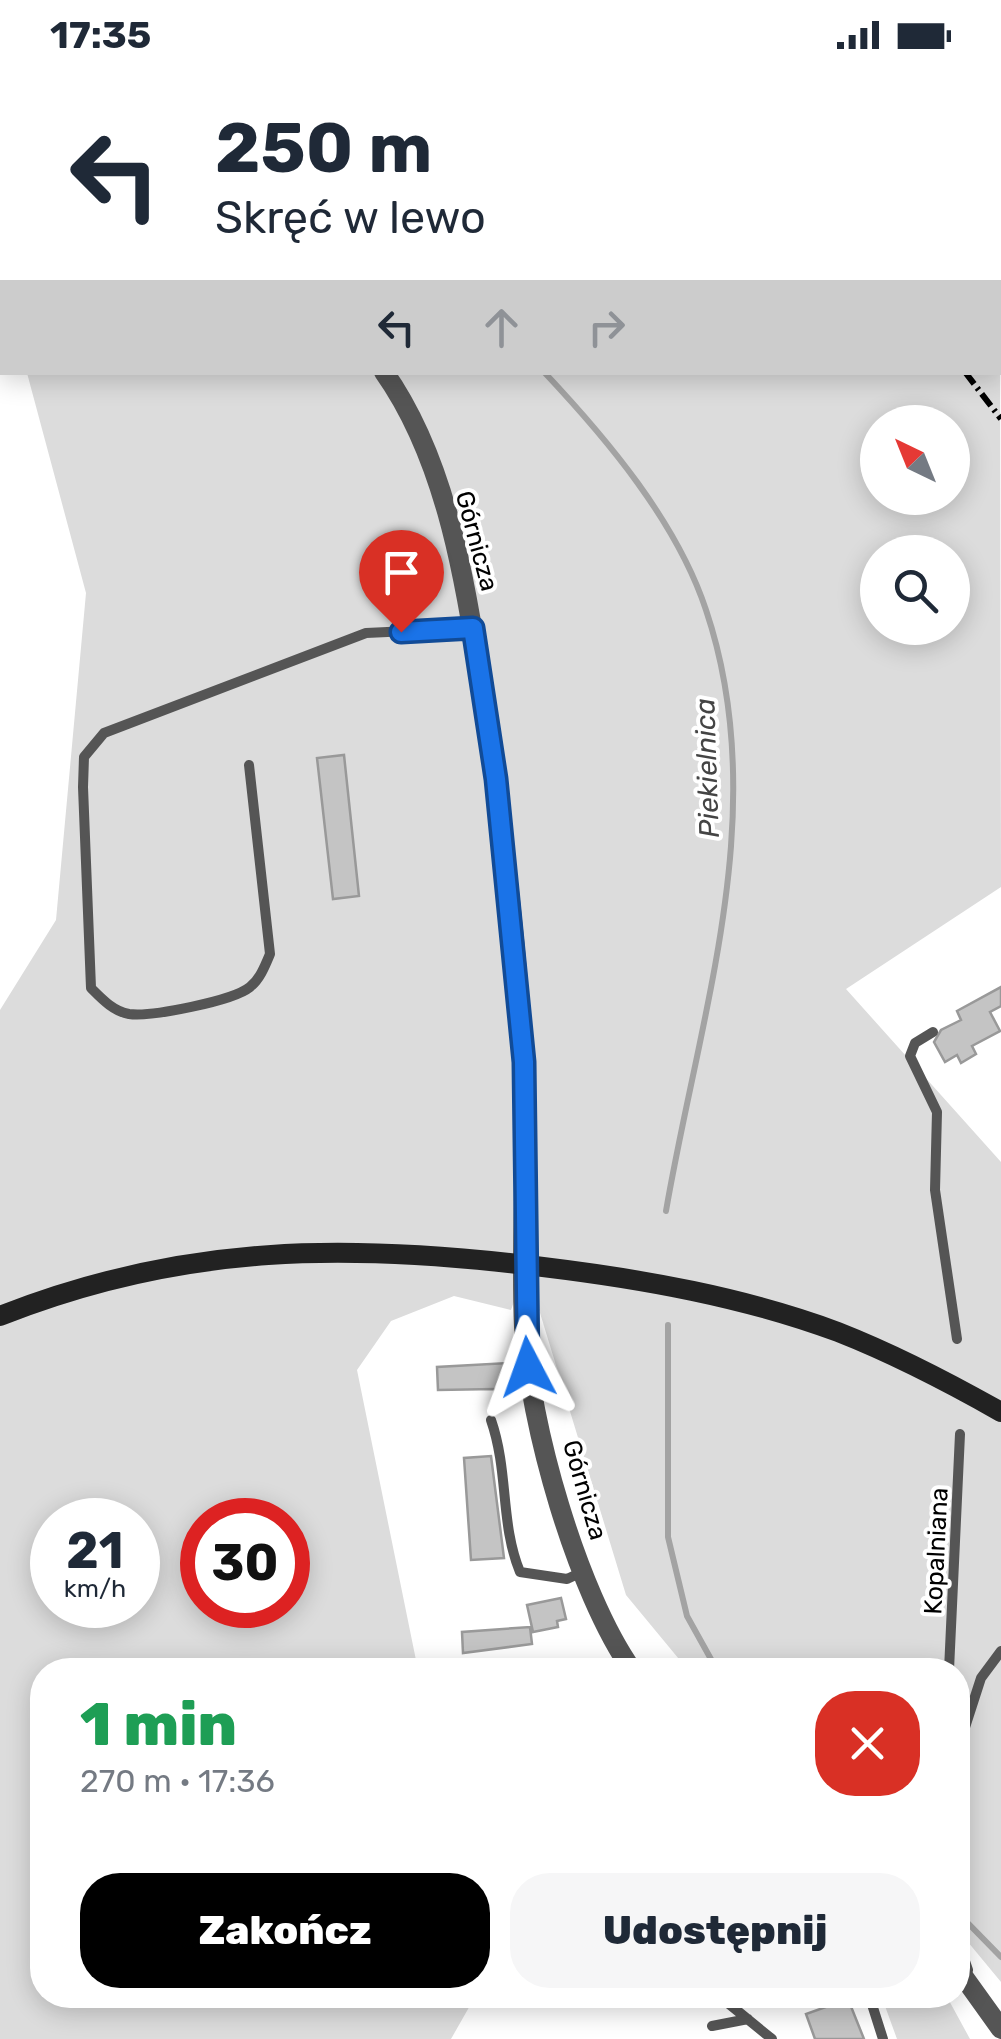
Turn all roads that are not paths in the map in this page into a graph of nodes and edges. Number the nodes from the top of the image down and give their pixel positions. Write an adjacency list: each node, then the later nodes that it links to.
1 (386, 375): 2 (street, Górnicza)
2 (473, 628): 3 (lane); 5 (street, Górnicza)
3 (249, 766)
4 (934, 1032): 7 (lane)
5 (526, 1265): 6 (main road); 8 (main road); 11 (street, Górnicza)
6 (0, 1316)
7 (957, 1340)
8 (1001, 1412)
9 (491, 1420): 11 (lane)
10 (960, 1434): 14 (lane, Kopalniana)
11 (583, 1572): 13 (street, Górnicza)
12 (1001, 1651): 15 (lane)
13 (625, 1658)
14 (950, 1658)
15 (970, 1712)
16 (970, 1986): 21 (street)
17 (734, 2008): 19 (lane)
18 (873, 2008): 23 (lane)
19 (748, 2019): 20 (lane); 22 (lane)
20 (712, 2026)
21 (1001, 2030)
22 (772, 2039)
23 (883, 2039)

